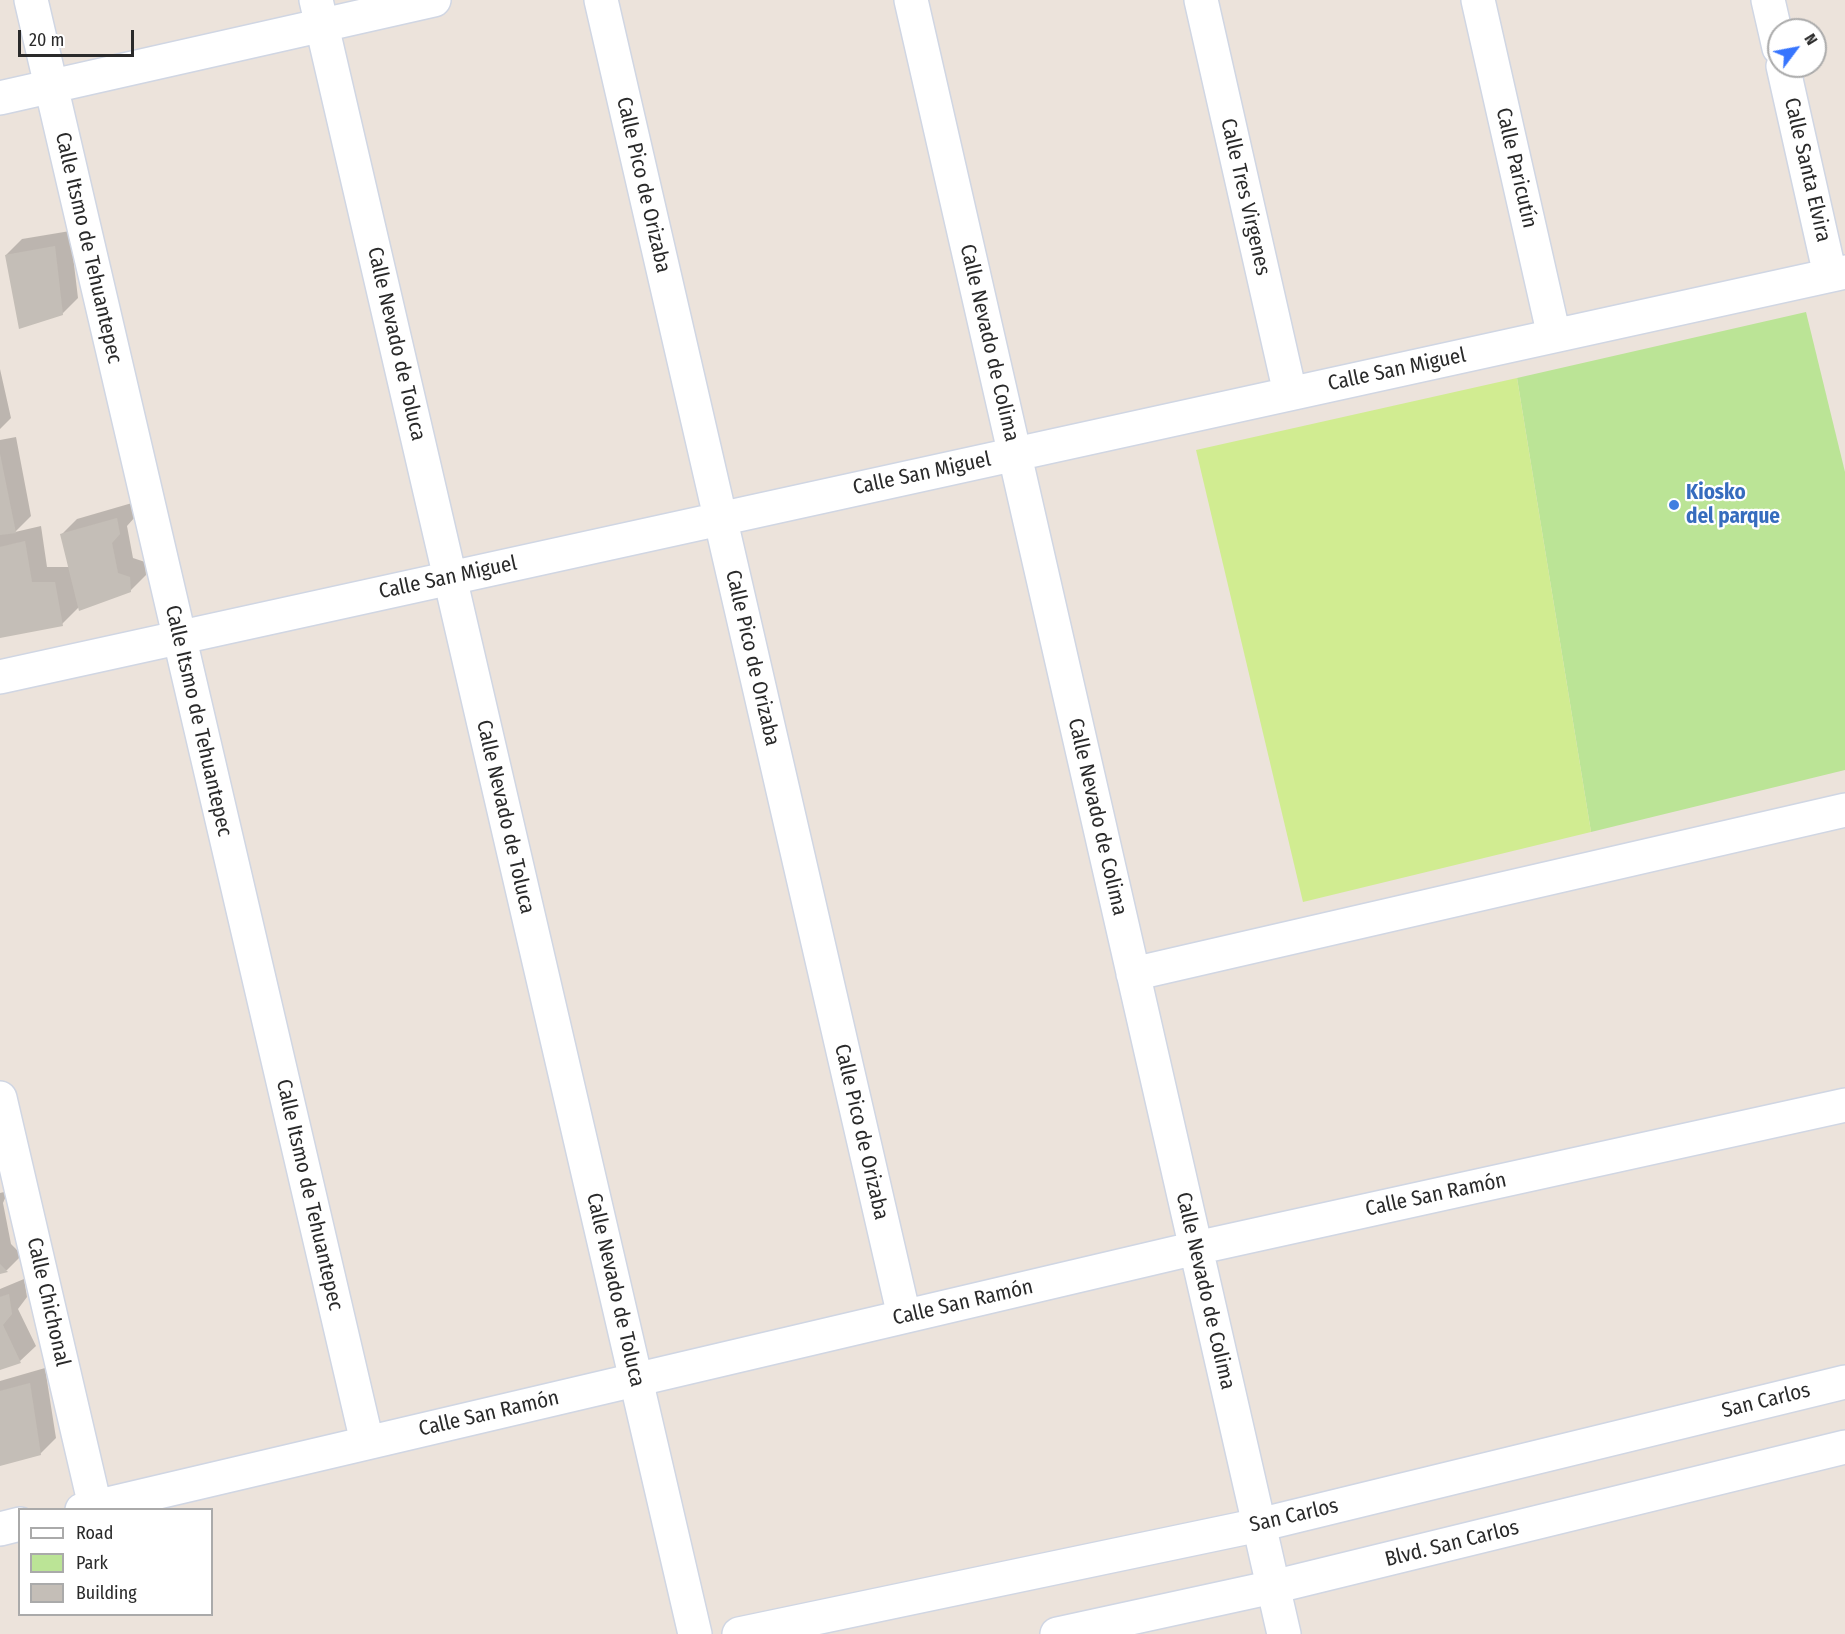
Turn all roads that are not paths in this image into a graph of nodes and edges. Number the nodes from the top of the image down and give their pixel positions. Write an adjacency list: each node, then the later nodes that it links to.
1 (31, 0): 11 (street, Calle Itsmo de Tehuantepec)
2 (434, 0): 8 (street)
3 (601, 0): 17 (street, Calle Pico de Orizaba)
4 (911, 0): 16 (street, Calle Nevado de Colima)
5 (1201, 0): 15 (street, Calle Tres Virgenes)
6 (1478, 0): 14 (street, Calle Paricutín)
7 (1768, 0): 9 (street)
8 (319, 13): 11 (street); 18 (street, Calle Nevado de Toluca)
9 (1772, 18)
10 (1786, 78): 13 (street, Calle Santa Elvira)
11 (51, 86): 12 (street); 19 (street, Calle Itsmo de Tehuantepec)
12 (0, 98)
13 (1838, 273): 14 (street, Calle San Miguel)
14 (1554, 336): 15 (street, Calle San Miguel)
15 (1290, 393): 16 (street, Calle San Miguel)
16 (1015, 454): 17 (street, Calle San Miguel); 22 (street, Calle Nevado de Colima)
17 (720, 518): 18 (street, Calle San Miguel); 26 (street, Calle Pico de Orizaba)
18 (450, 578): 19 (street, Calle San Miguel); 27 (street, Calle Nevado de Toluca)
19 (179, 637): 20 (street, Calle San Miguel); 29 (street, Calle Itsmo de Tehuantepec)
20 (0, 676)
21 (1845, 810): 22 (street)
22 (1133, 974): 25 (street, Calle Nevado de Colima)
23 (0, 1098): 31 (street, Calle Chichonal)
24 (1845, 1105): 25 (street, Calle San Ramón)
25 (1196, 1248): 26 (street, Calle San Ramón); 33 (street, Calle Nevado de Colima)
26 (904, 1316): 27 (street, Calle San Ramón)
27 (636, 1380): 29 (street, Calle San Ramón); 36 (street, Calle Nevado de Toluca)
28 (1845, 1382): 33 (street, San Carlos)
29 (367, 1442): 31 (street, Calle San Ramón)
30 (1845, 1447): 35 (street, Blvd. San Carlos)
31 (89, 1508)
32 (18, 1524): 34 (street)
33 (1259, 1524): 35 (street, Calle Nevado de Colima); 37 (street, San Carlos)
34 (0, 1529)
35 (1273, 1587): 38 (street, Blvd. San Carlos); 39 (street, Calle Nevado de Colima)
36 (695, 1634)
37 (739, 1634)
38 (1057, 1634)
39 (1284, 1634)

